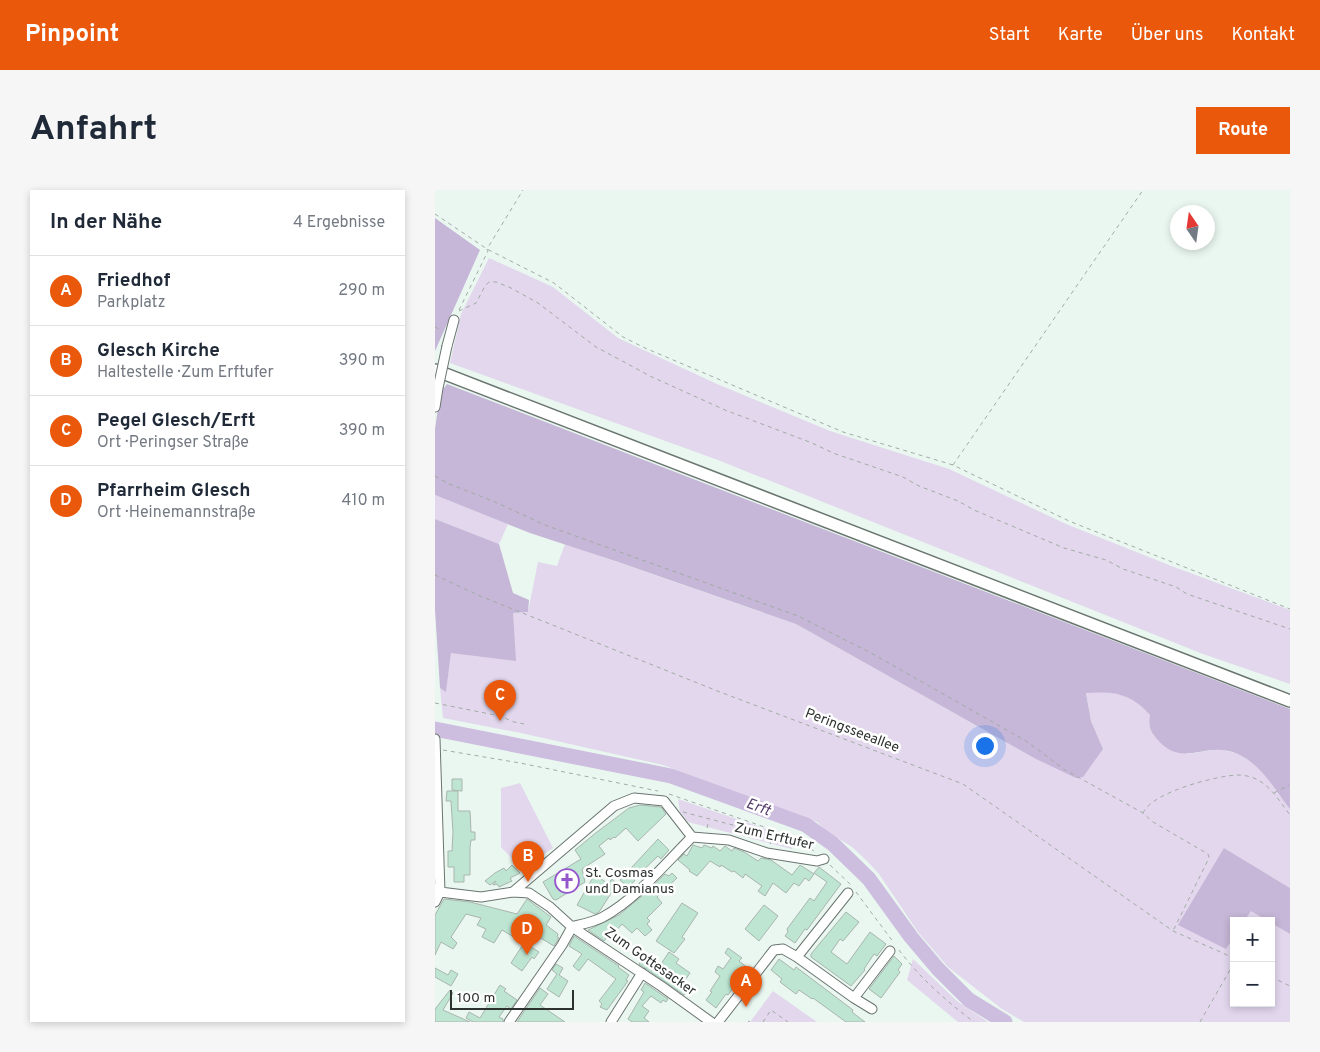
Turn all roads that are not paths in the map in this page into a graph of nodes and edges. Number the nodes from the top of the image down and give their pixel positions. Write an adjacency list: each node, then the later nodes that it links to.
1 (454, 320): 3 (street, bridge)
2 (435, 370): 4 (main road)
3 (435, 407)
4 (1290, 701)
5 (435, 739): 6 (street)
6 (435, 747): 9 (street)
7 (692, 837): 8 (street, Zum Erftufer); 10 (street); 13 (street)
8 (823, 859)
9 (438, 891): 10 (street); 12 (street)
10 (513, 892): 13 (street, Zum Gottesacker)
11 (848, 893): 15 (street)
12 (435, 902)
13 (573, 927): 16 (street, Zum Gottesacker); 19 (street)
14 (894, 948): 17 (street)
15 (797, 957): 17 (street); 22 (street)
16 (642, 973): 20 (street); 21 (street, Zum Gottesacker)
17 (854, 998): 18 (street)
18 (872, 1009)
19 (509, 1022)
20 (611, 1022)
21 (711, 1022)
22 (718, 1022)

